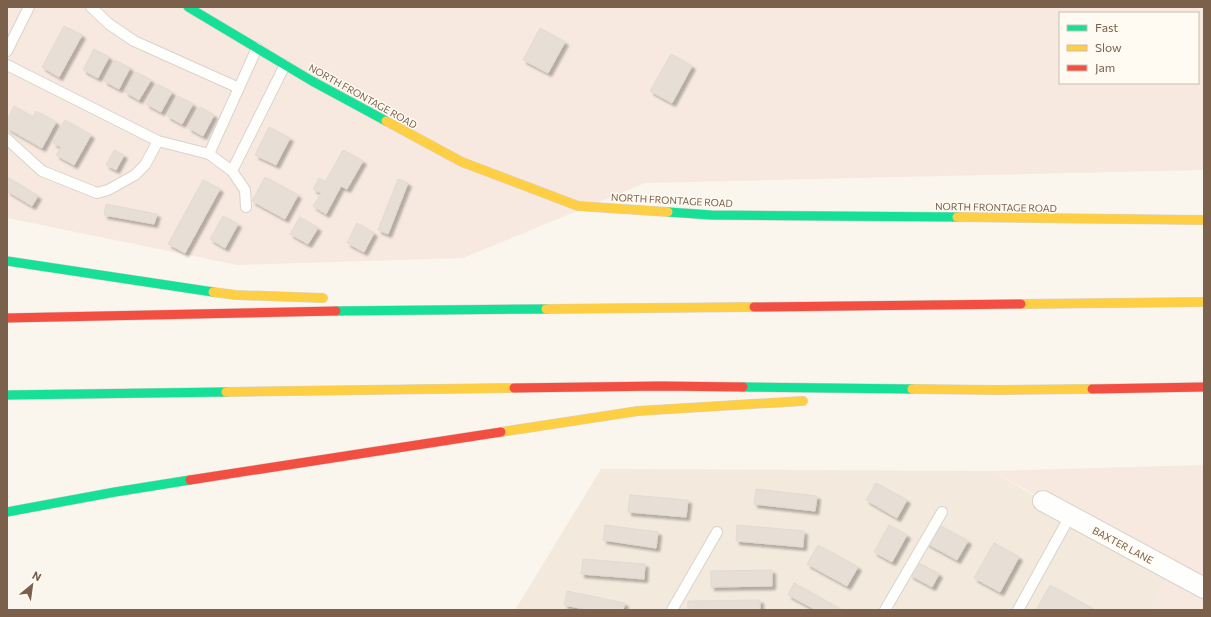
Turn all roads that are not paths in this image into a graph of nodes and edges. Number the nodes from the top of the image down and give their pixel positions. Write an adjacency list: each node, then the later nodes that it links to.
1 (29, 7): 5 (lane)
2 (91, 7): 8 (lane)
3 (188, 7): 4 (main road, NORTH FRONTAGE ROAD)
4 (257, 48): 7 (main road, NORTH FRONTAGE ROAD); 8 (lane)
5 (7, 51)
6 (7, 65): 10 (lane)
7 (285, 65): 12 (lane); 14 (main road, NORTH FRONTAGE ROAD)
8 (239, 88): 11 (lane)
9 (7, 139): 10 (lane)
10 (158, 141): 11 (lane)
11 (209, 154): 12 (lane)
12 (232, 171): 13 (lane)
13 (246, 208)
14 (1204, 220)
15 (7, 261): 16 (main road)
16 (330, 298)
17 (409, 301): 19 (main road)
18 (1204, 302): 19 (main road)
19 (598, 309): 20 (main road)
20 (7, 318)
21 (1204, 387): 22 (main road)
22 (998, 390): 23 (main road); 24 (main road)
23 (7, 395)
24 (870, 397)
25 (814, 401): 27 (main road)
26 (1043, 501): 29 (street, BAXTER LANE)
27 (7, 512)
28 (942, 512): 33 (lane)
29 (1070, 516): 31 (street, BAXTER LANE); 34 (lane)
30 (717, 532): 32 (lane)
31 (1204, 588)
32 (672, 610)
33 (885, 610)
34 (1018, 610)

